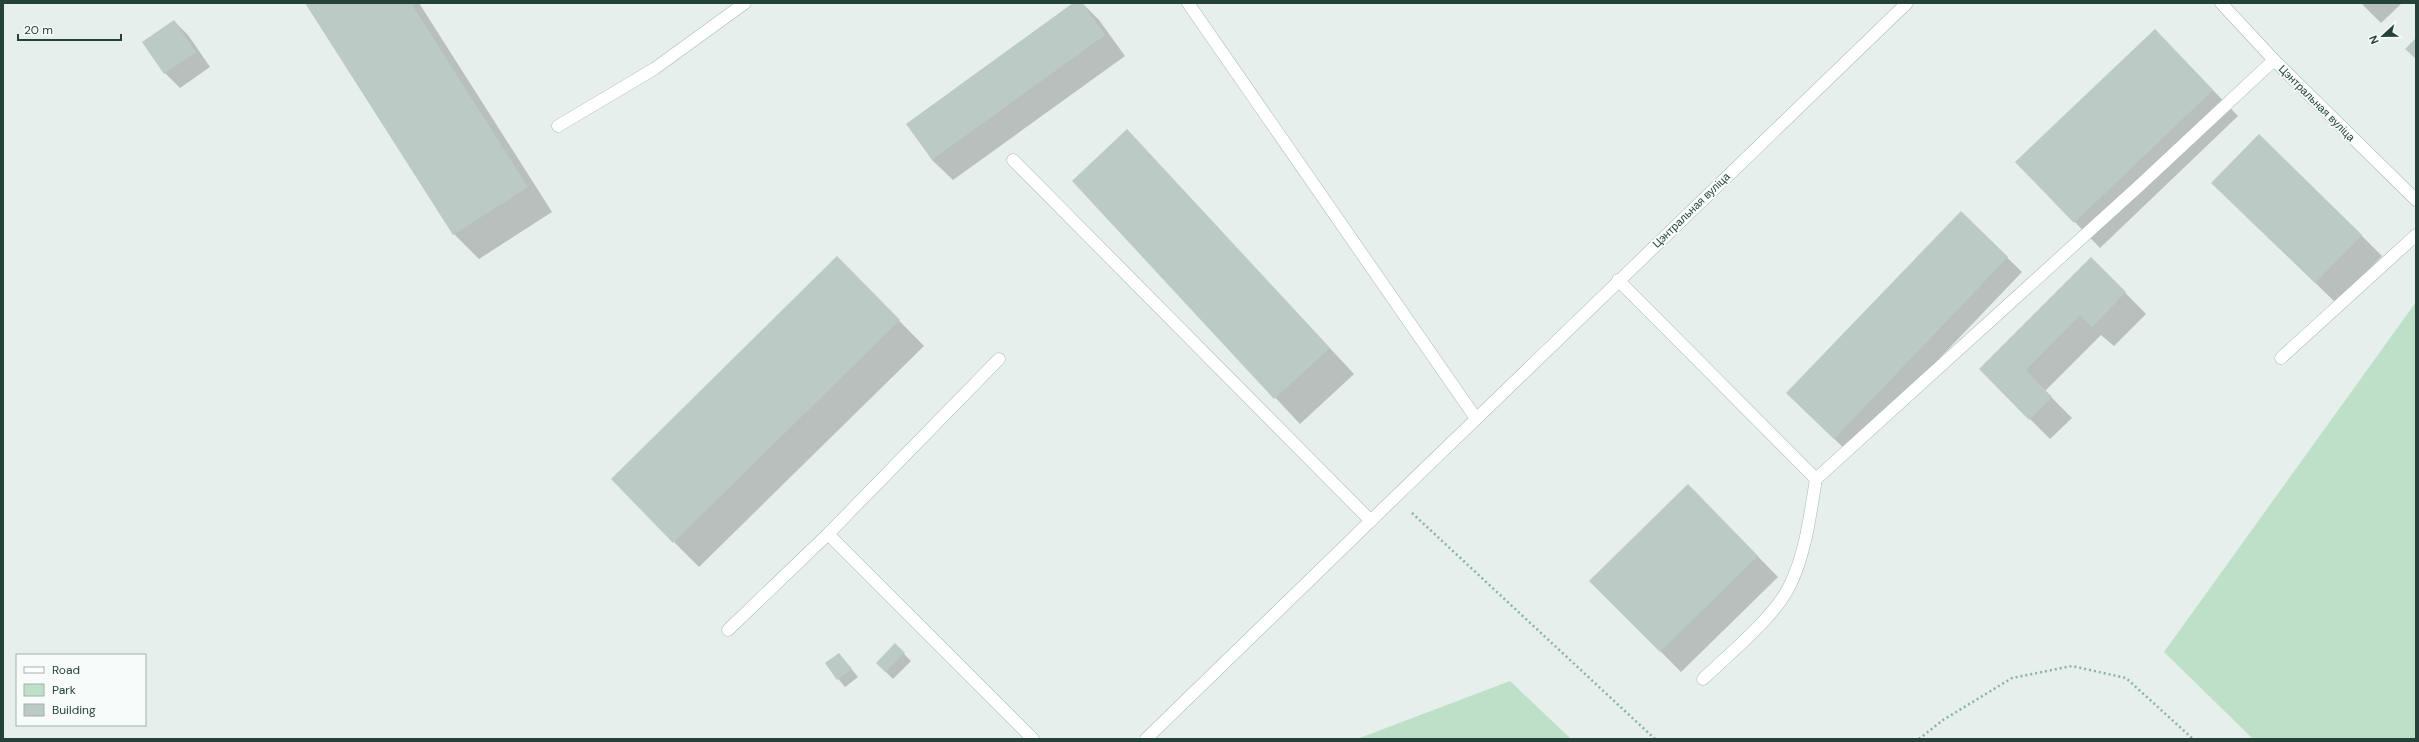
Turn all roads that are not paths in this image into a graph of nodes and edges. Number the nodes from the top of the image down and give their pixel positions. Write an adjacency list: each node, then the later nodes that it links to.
1 (745, 3): 6 (street)
2 (1188, 3): 13 (street)
3 (1907, 3): 10 (street, Цэнтральная вуліца)
4 (2221, 3): 5 (street, Цэнтральная вуліца)
5 (2274, 60): 8 (street, Цэнтральная вуліца); 14 (street)
6 (558, 126)
7 (1013, 160): 15 (street)
8 (2416, 200)
9 (2416, 235): 11 (street)
10 (1618, 280): 13 (street, Цэнтральная вуліца); 14 (street)
11 (2281, 358)
12 (999, 359): 16 (street)
13 (1475, 418): 15 (street, Цэнтральная вуліца)
14 (1816, 479): 18 (street)
15 (1371, 521): 20 (street, Цэнтральная вуліца)
16 (828, 534): 17 (street); 19 (street)
17 (728, 630)
18 (1704, 679)
19 (1034, 739)
20 (1146, 739)

